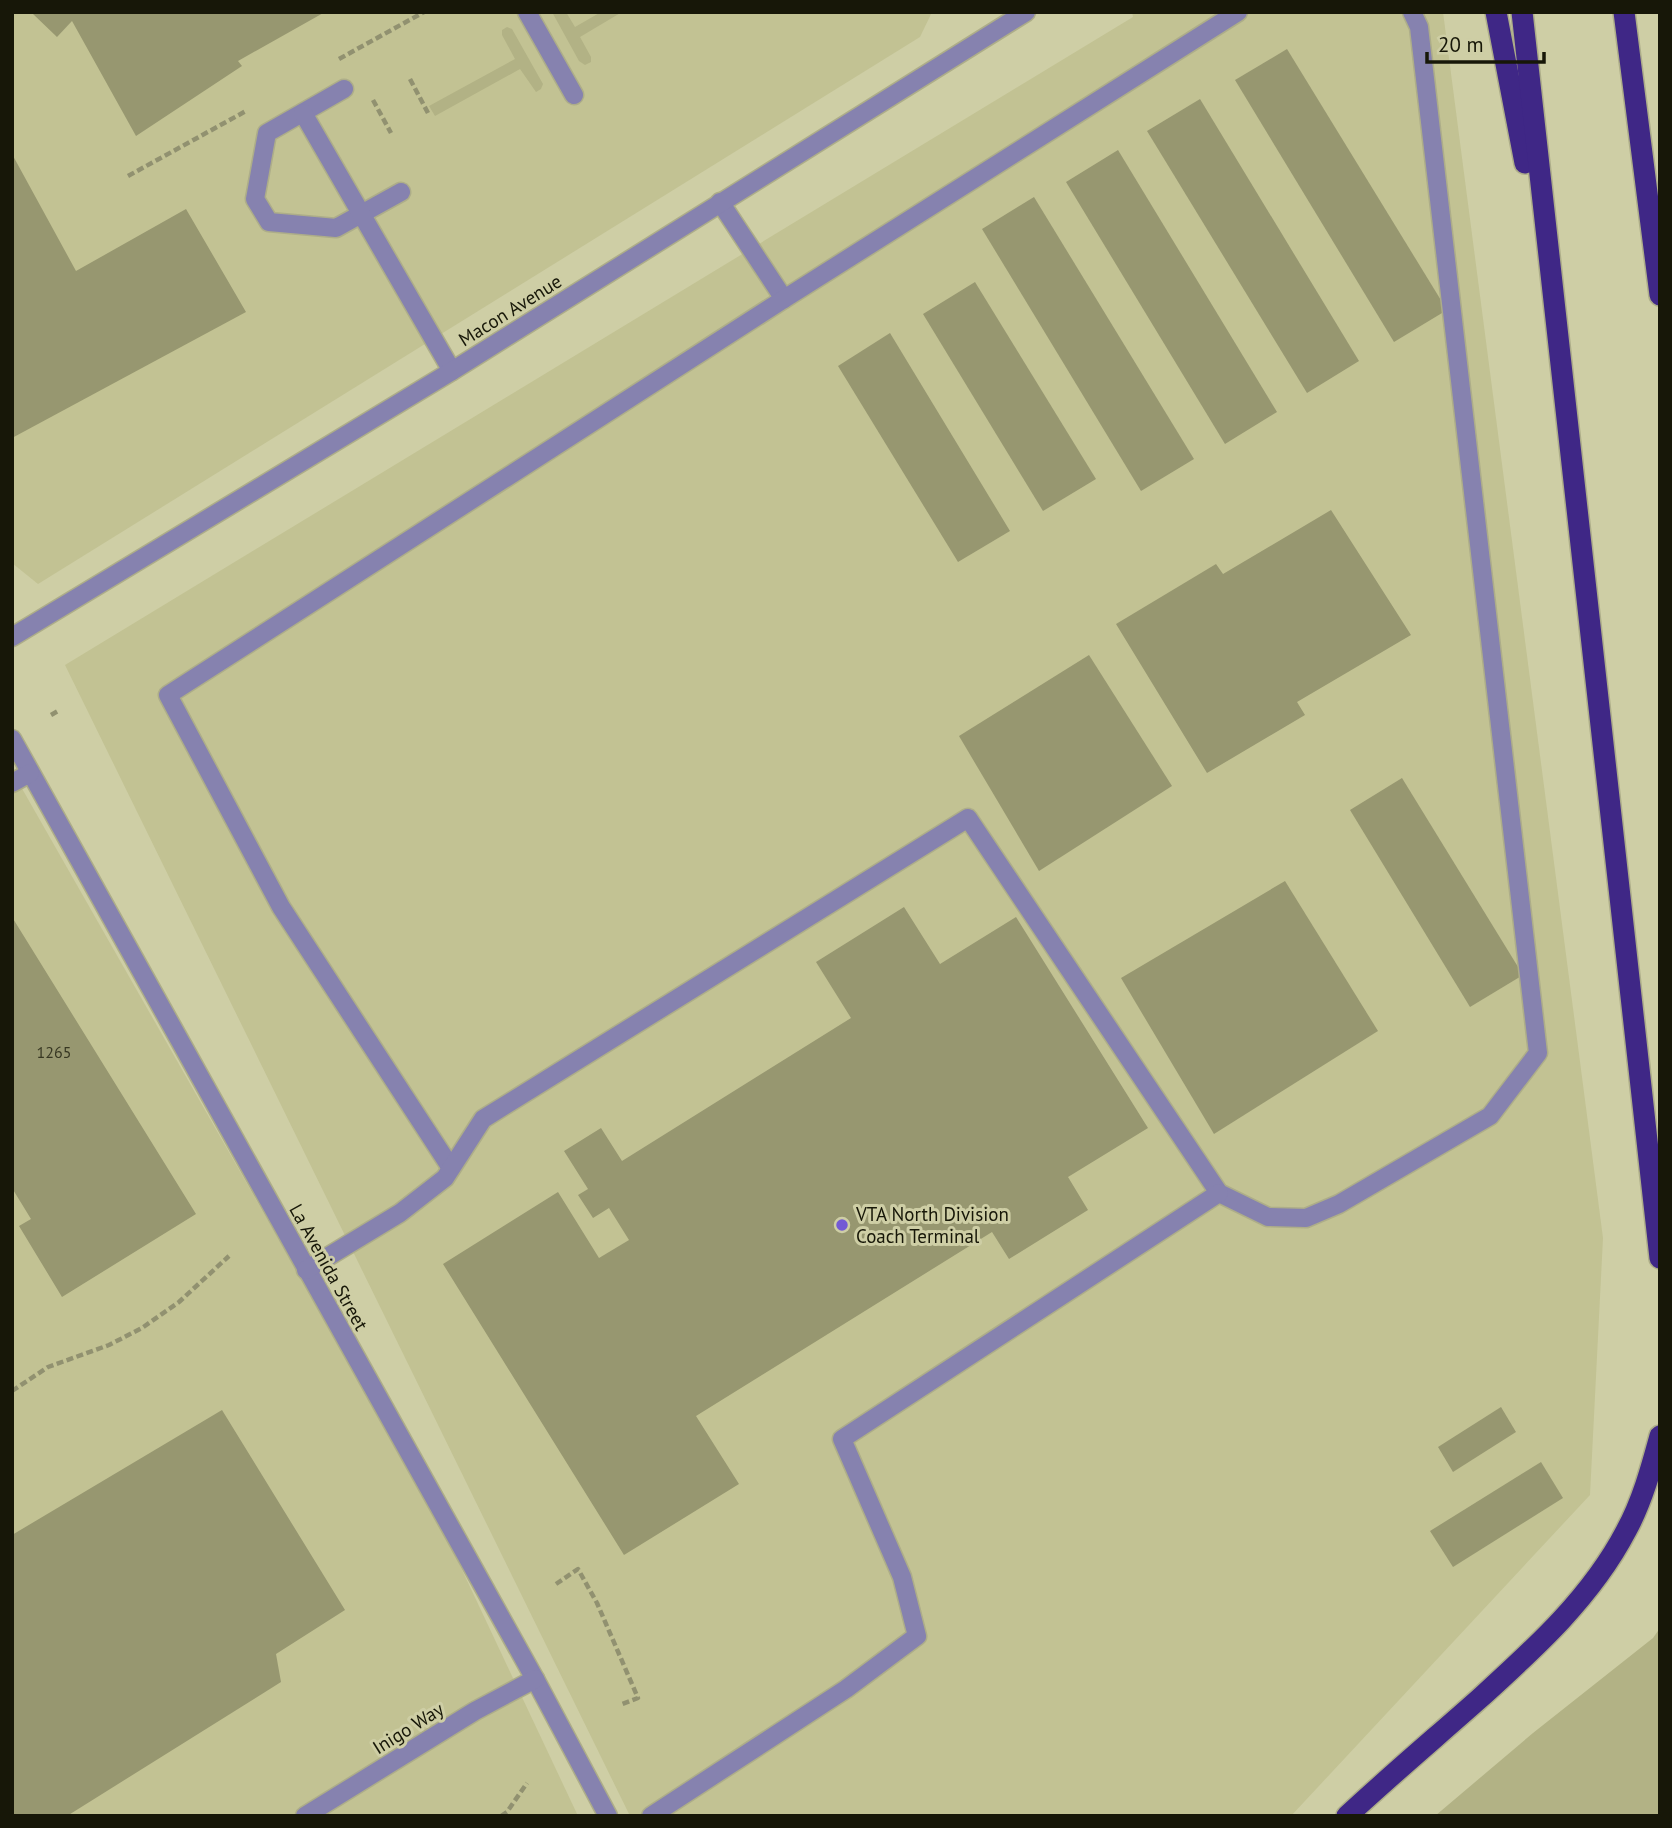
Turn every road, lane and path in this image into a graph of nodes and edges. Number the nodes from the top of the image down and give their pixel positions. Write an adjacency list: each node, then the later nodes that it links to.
1 (527, 12): 10 (street)
2 (1027, 12): 16 (street, Macon Avenue)
3 (1238, 12): 19 (street)
4 (1412, 12): 29 (street)
5 (1496, 12): 20 (highway)
6 (1522, 12): 20 (highway)
7 (1624, 12): 18 (highway)
8 (410, 79): 13 (path)
9 (344, 89): 12 (street)
10 (574, 95)
11 (373, 100): 14 (path)
12 (303, 113): 17 (street); 17 (street)
13 (428, 113)
14 (391, 133)
15 (401, 192): 17 (street)
16 (720, 202): 19 (street); 21 (street, Macon Avenue)
17 (360, 213): 21 (street)
18 (1660, 295)
19 (784, 299): 28 (street)
20 (1552, 299): 31 (highway)
21 (452, 371): 22 (street, Macon Avenue)
22 (12, 637)
23 (58, 711): 24 (path)
24 (51, 715)
25 (12, 739): 26 (street, La Avenida Street)
26 (30, 773): 27 (street); 32 (street, La Avenida Street)
27 (12, 783)
28 (452, 1168): 29 (street); 32 (street)
29 (1219, 1193): 42 (street)
30 (229, 1256): 33 (path)
31 (1660, 1258)
32 (306, 1269): 36 (street, La Avenida Street)
33 (12, 1391)
34 (1660, 1436): 43 (highway)
35 (556, 1584): 37 (path)
36 (535, 1679): 39 (street, Inigo Way); 41 (street, La Avenida Street)
37 (622, 1704)
38 (527, 1783): 40 (path)
39 (305, 1816)
40 (501, 1816)
41 (608, 1816)
42 (651, 1816)
43 (1347, 1816)

